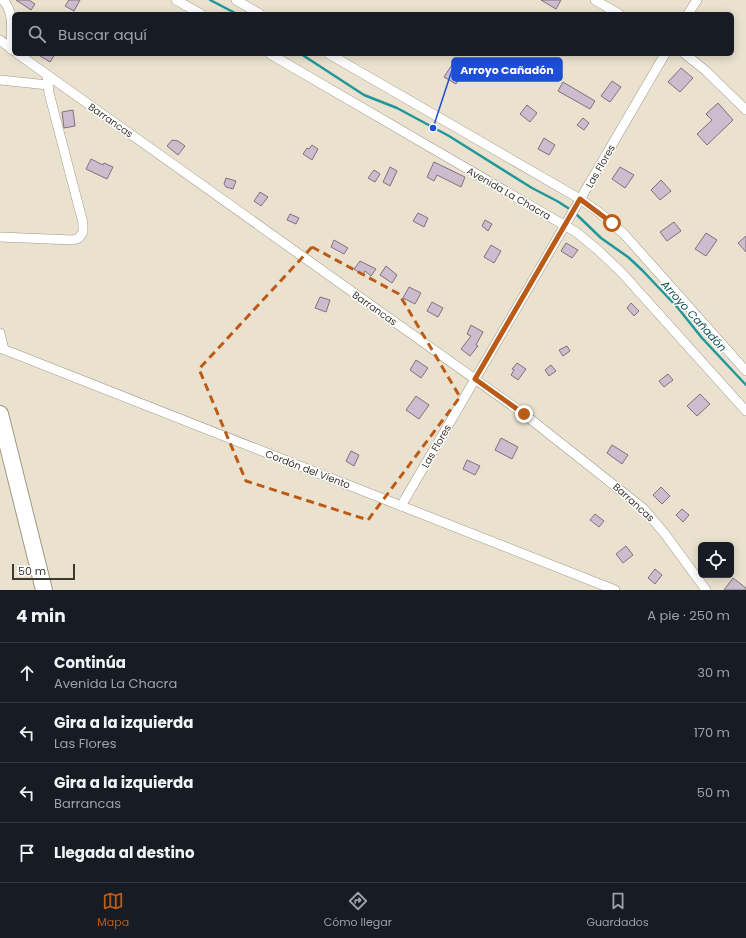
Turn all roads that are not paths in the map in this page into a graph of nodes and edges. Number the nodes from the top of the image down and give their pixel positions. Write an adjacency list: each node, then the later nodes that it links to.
1 (3, 0): 10 (street)
2 (176, 0): 6 (street)
3 (236, 0): 7 (street)
4 (595, 0): 8 (street)
5 (697, 0): 9 (street)
6 (197, 12)
7 (257, 12)
8 (615, 12)
9 (689, 12)
10 (12, 15)
11 (0, 40): 12 (street, Barrancas)
12 (12, 49)
13 (21, 56): 18 (street, Barrancas)
14 (273, 56): 23 (street, Avenida La Chacra)
15 (332, 56): 22 (street)
16 (664, 56): 22 (street, Las Flores)
17 (687, 56): 21 (street)
18 (47, 75): 20 (street); 28 (street, Barrancas)
19 (0, 80): 20 (street)
20 (48, 85): 24 (street)
21 (746, 110)
22 (580, 199): 23 (street, Las Flores); 27 (street)
23 (565, 225): 28 (street, Las Flores); 29 (street, Avenida La Chacra)
24 (0, 237)
25 (0, 333): 26 (street)
26 (2, 349): 31 (street, Cordón del Viento)
27 (746, 371)
28 (475, 379): 31 (street, Las Flores); 34 (street, Barrancas)
29 (746, 411)
30 (0, 414): 32 (highway)
31 (401, 506): 33 (street, Cordón del Viento)
32 (44, 590)
33 (615, 590)
34 (706, 590)

